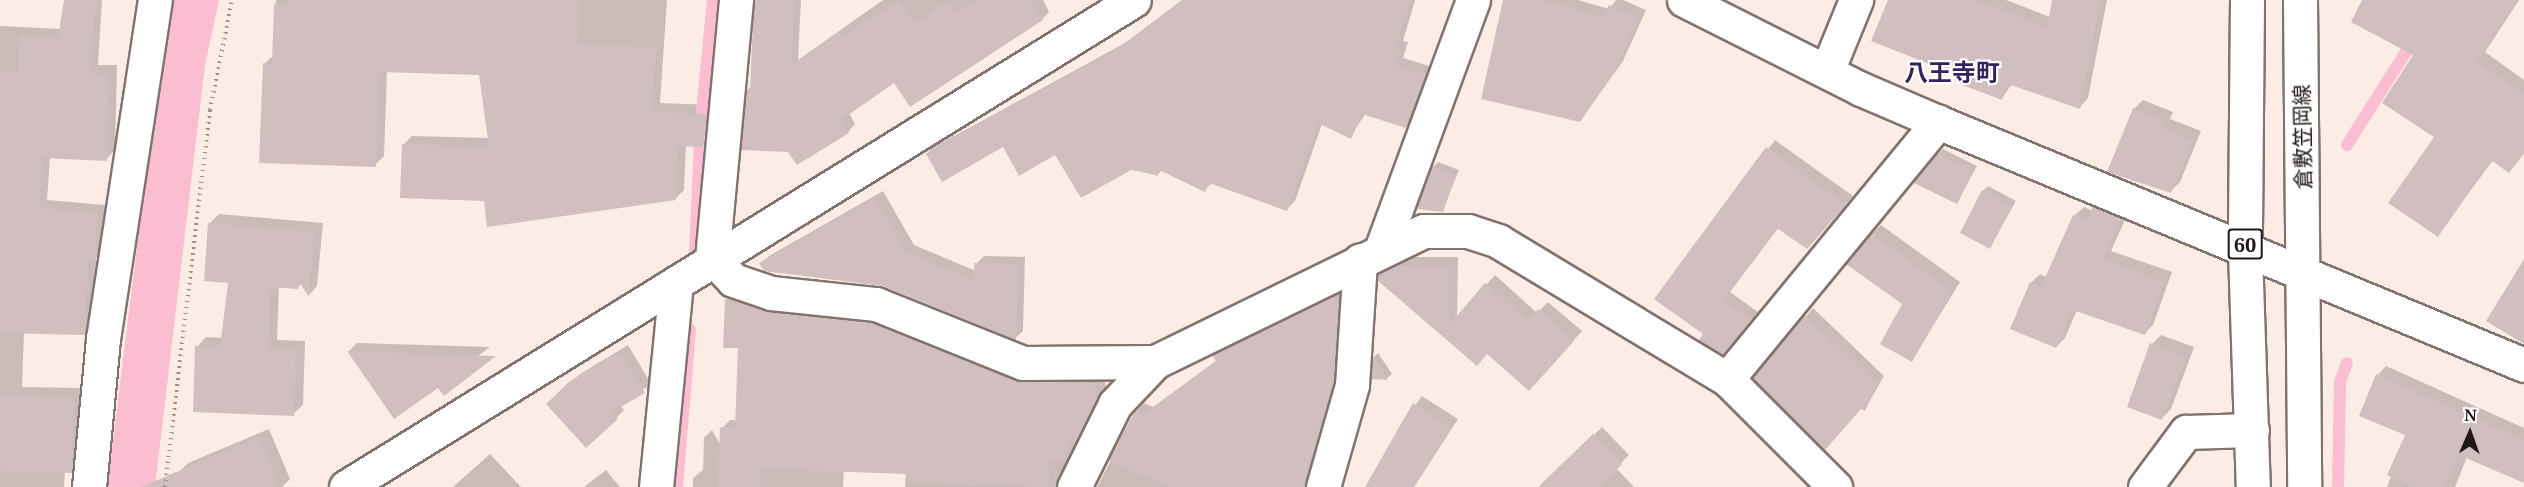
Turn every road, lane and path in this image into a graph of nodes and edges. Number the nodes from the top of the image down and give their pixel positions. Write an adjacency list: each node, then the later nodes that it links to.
1 (155, 0): 21 (street)
2 (232, 0): 22 (path)
3 (736, 0): 14 (street)
4 (1134, 0): 14 (street)
5 (1473, 0): 13 (street)
6 (1684, 0): 10 (street)
7 (1856, 0): 10 (street)
8 (2247, 0): 12 (street, 60)
9 (2300, 0): 15 (street, 倉敷笠岡線)
10 (1827, 71): 11 (street)
11 (1938, 122): 12 (street); 19 (street)
12 (2245, 251): 15 (street, 60); 20 (street, 60)
13 (1371, 255): 17 (street); 19 (street); 26 (street)
14 (712, 258): 16 (street); 17 (street)
15 (2303, 274): 18 (street); 30 (street, 倉敷笠岡線)
16 (676, 283): 23 (street); 24 (street)
17 (1155, 362): 25 (street)
18 (2524, 365)
19 (1727, 379): 27 (street)
20 (2253, 430): 28 (street); 29 (street, 60)
21 (89, 487)
22 (165, 487)
23 (346, 487)
24 (657, 487)
25 (1074, 487)
26 (1323, 487)
27 (1836, 487)
28 (2145, 487)
29 (2253, 487)
30 (2304, 487)

